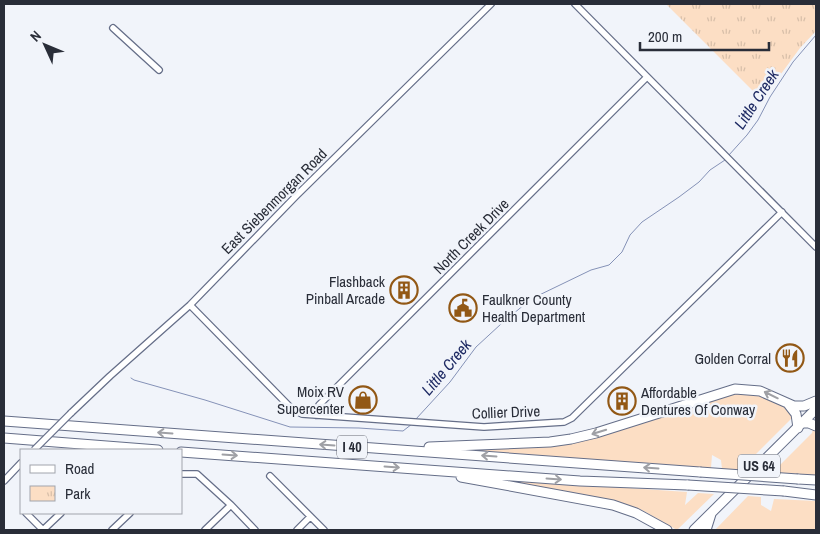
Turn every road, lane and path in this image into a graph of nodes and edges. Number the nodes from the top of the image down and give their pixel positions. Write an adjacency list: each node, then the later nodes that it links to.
1 (492, 4): 8 (street, East Siebenmorgan Road)
2 (575, 4): 5 (street)
3 (114, 28): 4 (street)
4 (159, 70)
5 (647, 77): 6 (street); 12 (street, North Creek Drive)
6 (782, 212): 7 (street); 12 (street, Collier Drive)
7 (816, 247)
8 (190, 305): 12 (street, Collier Drive); 17 (street, East Siebenmorgan Road, bridge)
9 (816, 401): 10 (highway)
10 (789, 404): 14 (highway); 19 (highway, one-way to 19)
11 (816, 410): 14 (highway, US 64)
12 (315, 415)
13 (4, 421): 19 (highway, I 40, one-way to 13)
14 (800, 426): 15 (highway); 29 (highway, US 64)
15 (816, 426)
16 (4, 438): 18 (highway)
17 (35, 449)
18 (145, 449)
19 (388, 449): 25 (highway, I 40, one-way to 19, bridge)
20 (182, 452): 22 (highway, I 40, one-way to 22)
21 (20, 464): 26 (street)
22 (412, 468): 27 (highway, I 40, one-way to 27, bridge); 34 (highway)
23 (182, 474): 28 (street)
24 (270, 476): 33 (street)
25 (816, 480)
26 (4, 481)
27 (816, 495)
28 (231, 505): 37 (street); 38 (street)
29 (711, 513): 43 (highway, US 64); 44 (highway)
30 (27, 514): 35 (street)
31 (60, 514): 35 (street)
32 (129, 514): 36 (street)
33 (310, 517): 39 (street); 40 (street)
34 (649, 520): 41 (highway); 42 (highway)
35 (43, 530)
36 (112, 530)
37 (205, 530)
38 (256, 530)
39 (297, 530)
40 (324, 530)
41 (656, 530)
42 (667, 530)
43 (694, 530)
44 (706, 530)

